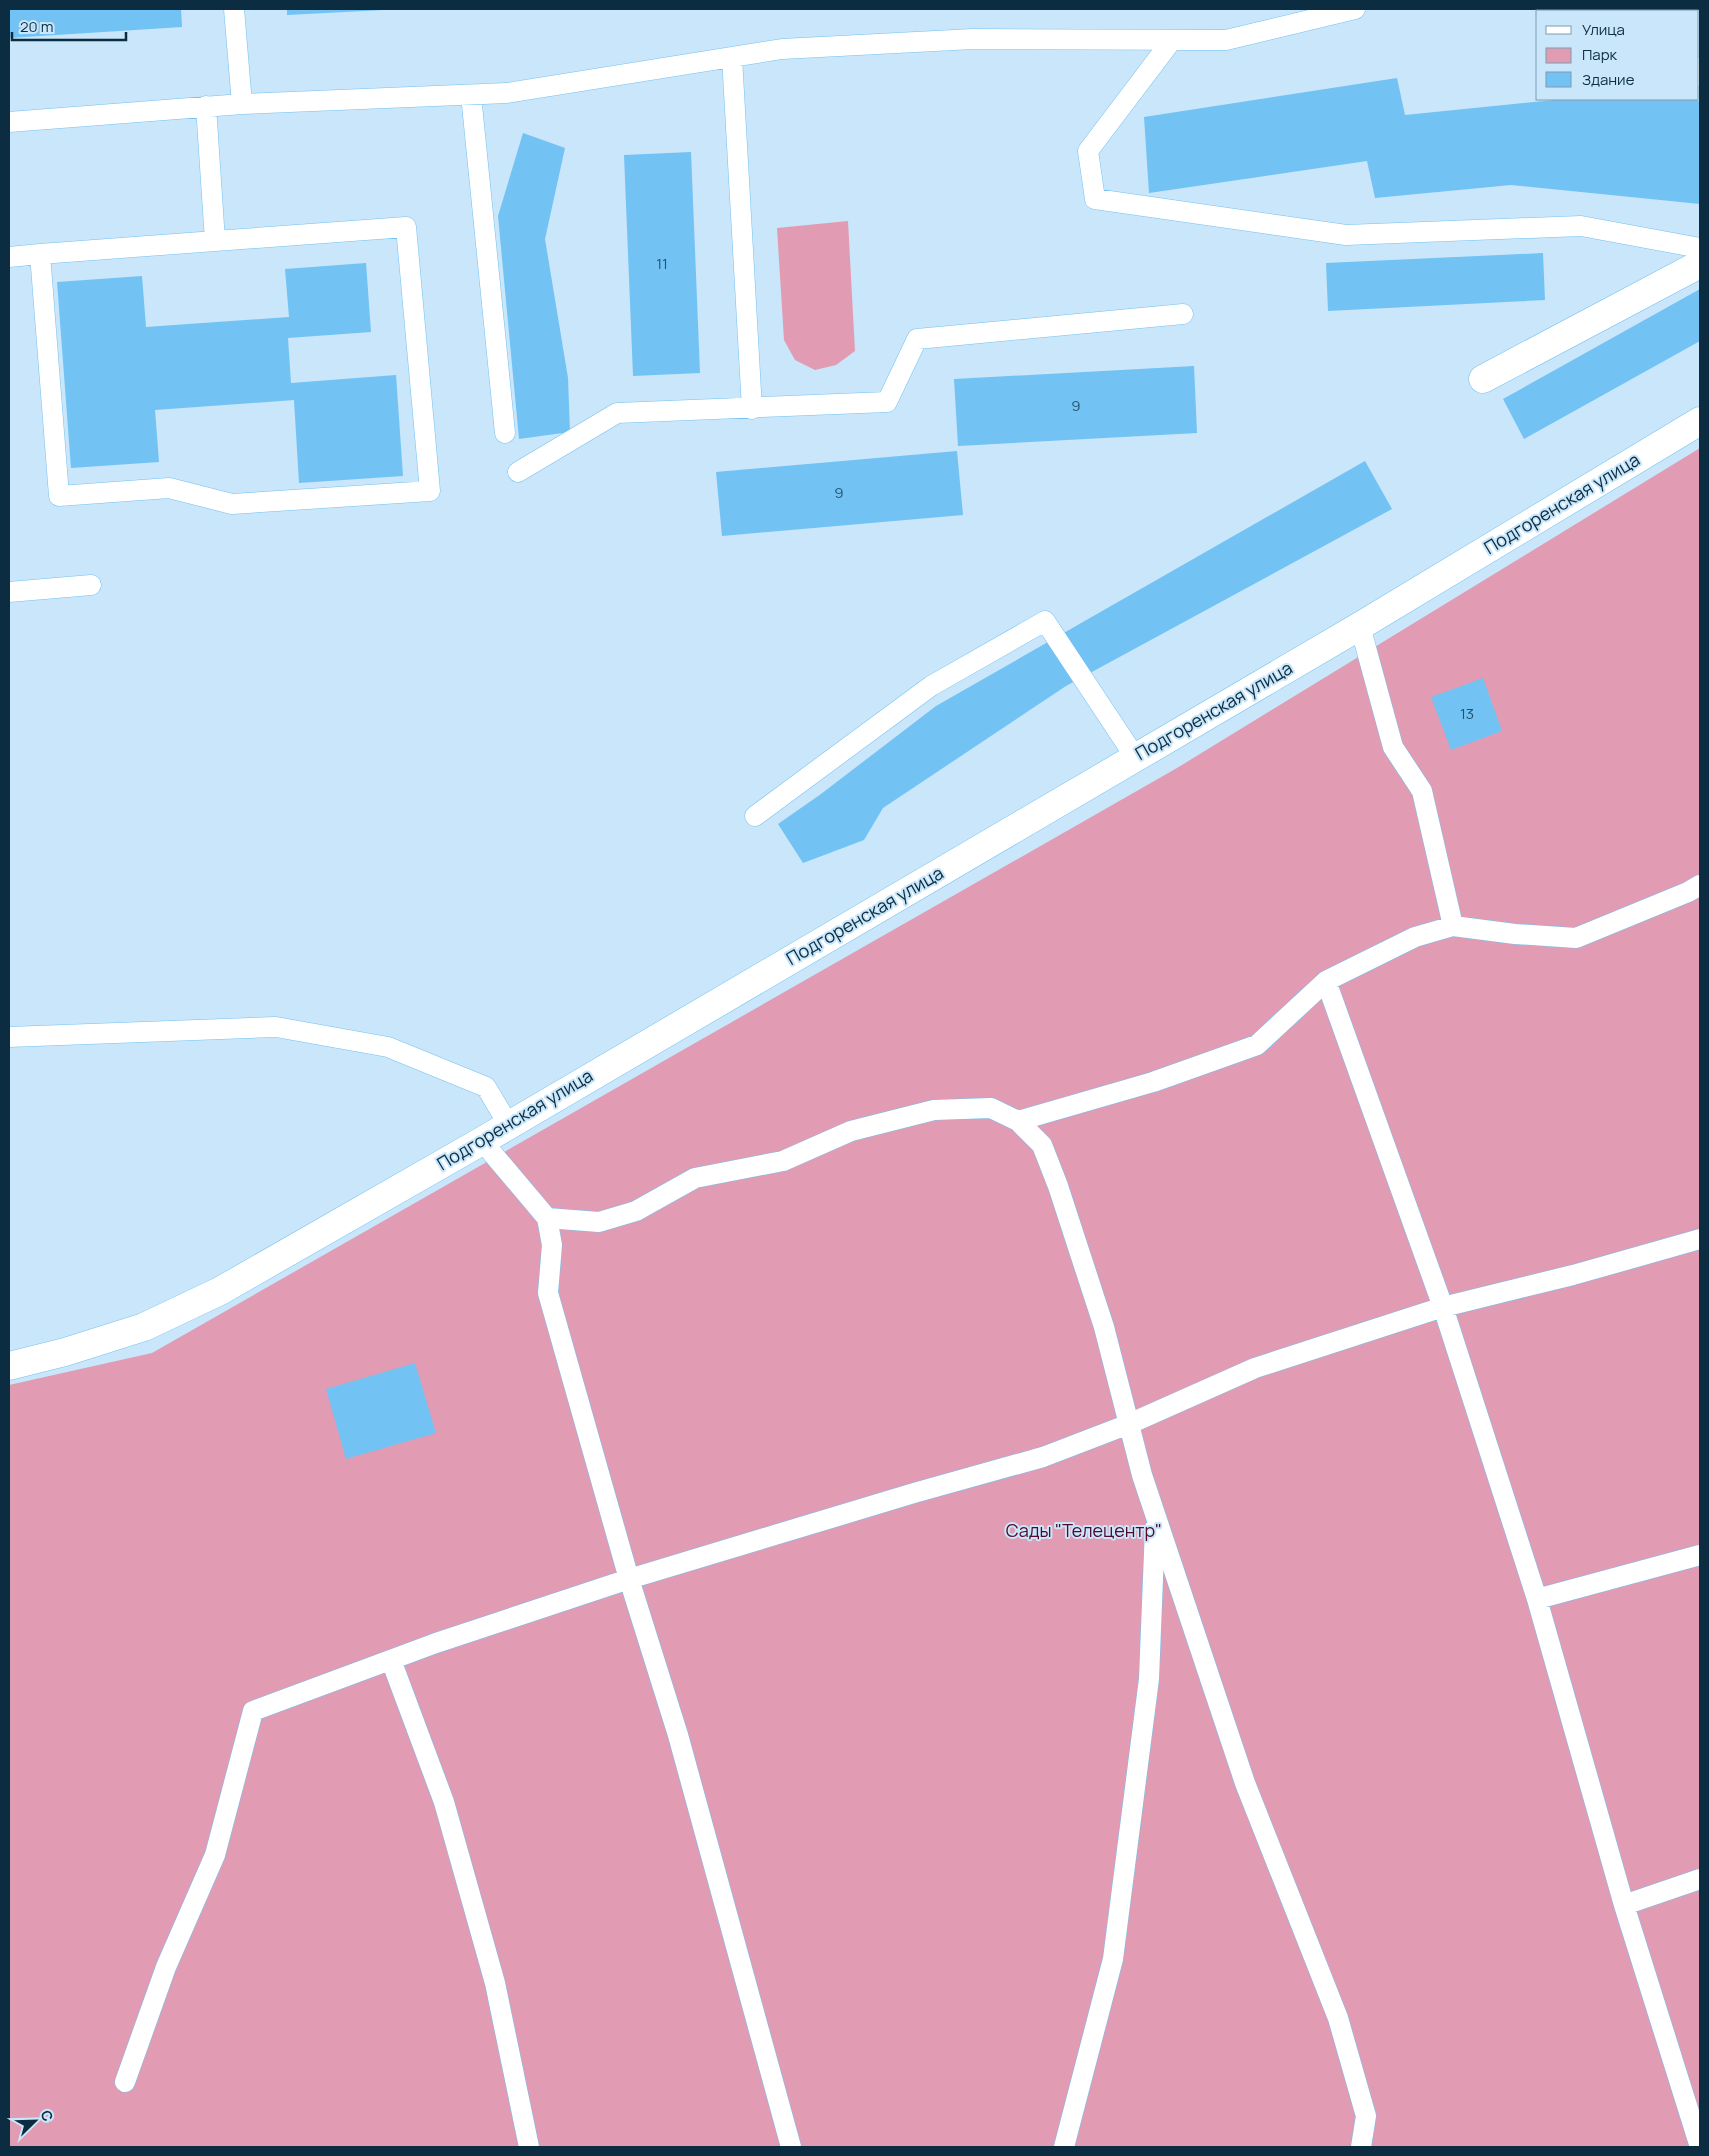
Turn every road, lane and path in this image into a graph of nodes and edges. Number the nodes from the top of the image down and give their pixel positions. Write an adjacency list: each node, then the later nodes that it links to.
1 (234, 9): 6 (lane)
2 (1355, 9): 3 (lane)
3 (1172, 40): 4 (lane); 10 (lane)
4 (732, 57): 5 (lane); 16 (lane)
5 (471, 95): 6 (lane); 18 (lane)
6 (242, 104): 7 (lane)
7 (206, 106): 8 (lane); 9 (lane)
8 (9, 122)
9 (215, 241): 11 (lane); 11 (lane)
10 (1700, 248)
11 (40, 254): 12 (lane)
12 (9, 257)
13 (1700, 264): 15 (street)
14 (1183, 314): 16 (lane)
15 (1483, 379)
16 (752, 409): 19 (lane)
17 (1700, 421): 22 (street, Подгоренская улица)
18 (505, 433)
19 (518, 472)
20 (91, 585): 21 (lane)
21 (9, 592)
22 (1360, 626): 23 (street, Подгоренская улица); 26 (lane)
23 (1135, 757): 24 (lane); 30 (street, Подгоренская улица)
24 (755, 816)
25 (1700, 885): 26 (lane)
26 (1453, 926): 27 (lane)
27 (1326, 981): 29 (lane); 34 (lane)
28 (9, 1037): 30 (lane)
29 (1018, 1121): 32 (lane); 36 (lane)
30 (508, 1124): 31 (street, Подгоренская улица)
31 (482, 1141): 32 (lane); 35 (street, Подгоренская улица)
32 (547, 1218): 39 (lane)
33 (1700, 1239): 34 (lane)
34 (1443, 1307): 36 (lane); 40 (lane)
35 (9, 1366)
36 (1129, 1424): 37 (lane); 39 (lane)
37 (1156, 1514): 47 (lane); 48 (lane)
38 (1700, 1555): 40 (lane)
39 (629, 1579): 41 (lane); 46 (lane)
40 (1537, 1599): 43 (lane)
41 (391, 1660): 44 (lane); 45 (lane)
42 (1700, 1879): 43 (lane)
43 (1624, 1905): 49 (lane)
44 (125, 2082)
45 (529, 2147)
46 (791, 2147)
47 (1064, 2147)
48 (1361, 2147)
49 (1700, 2147)

